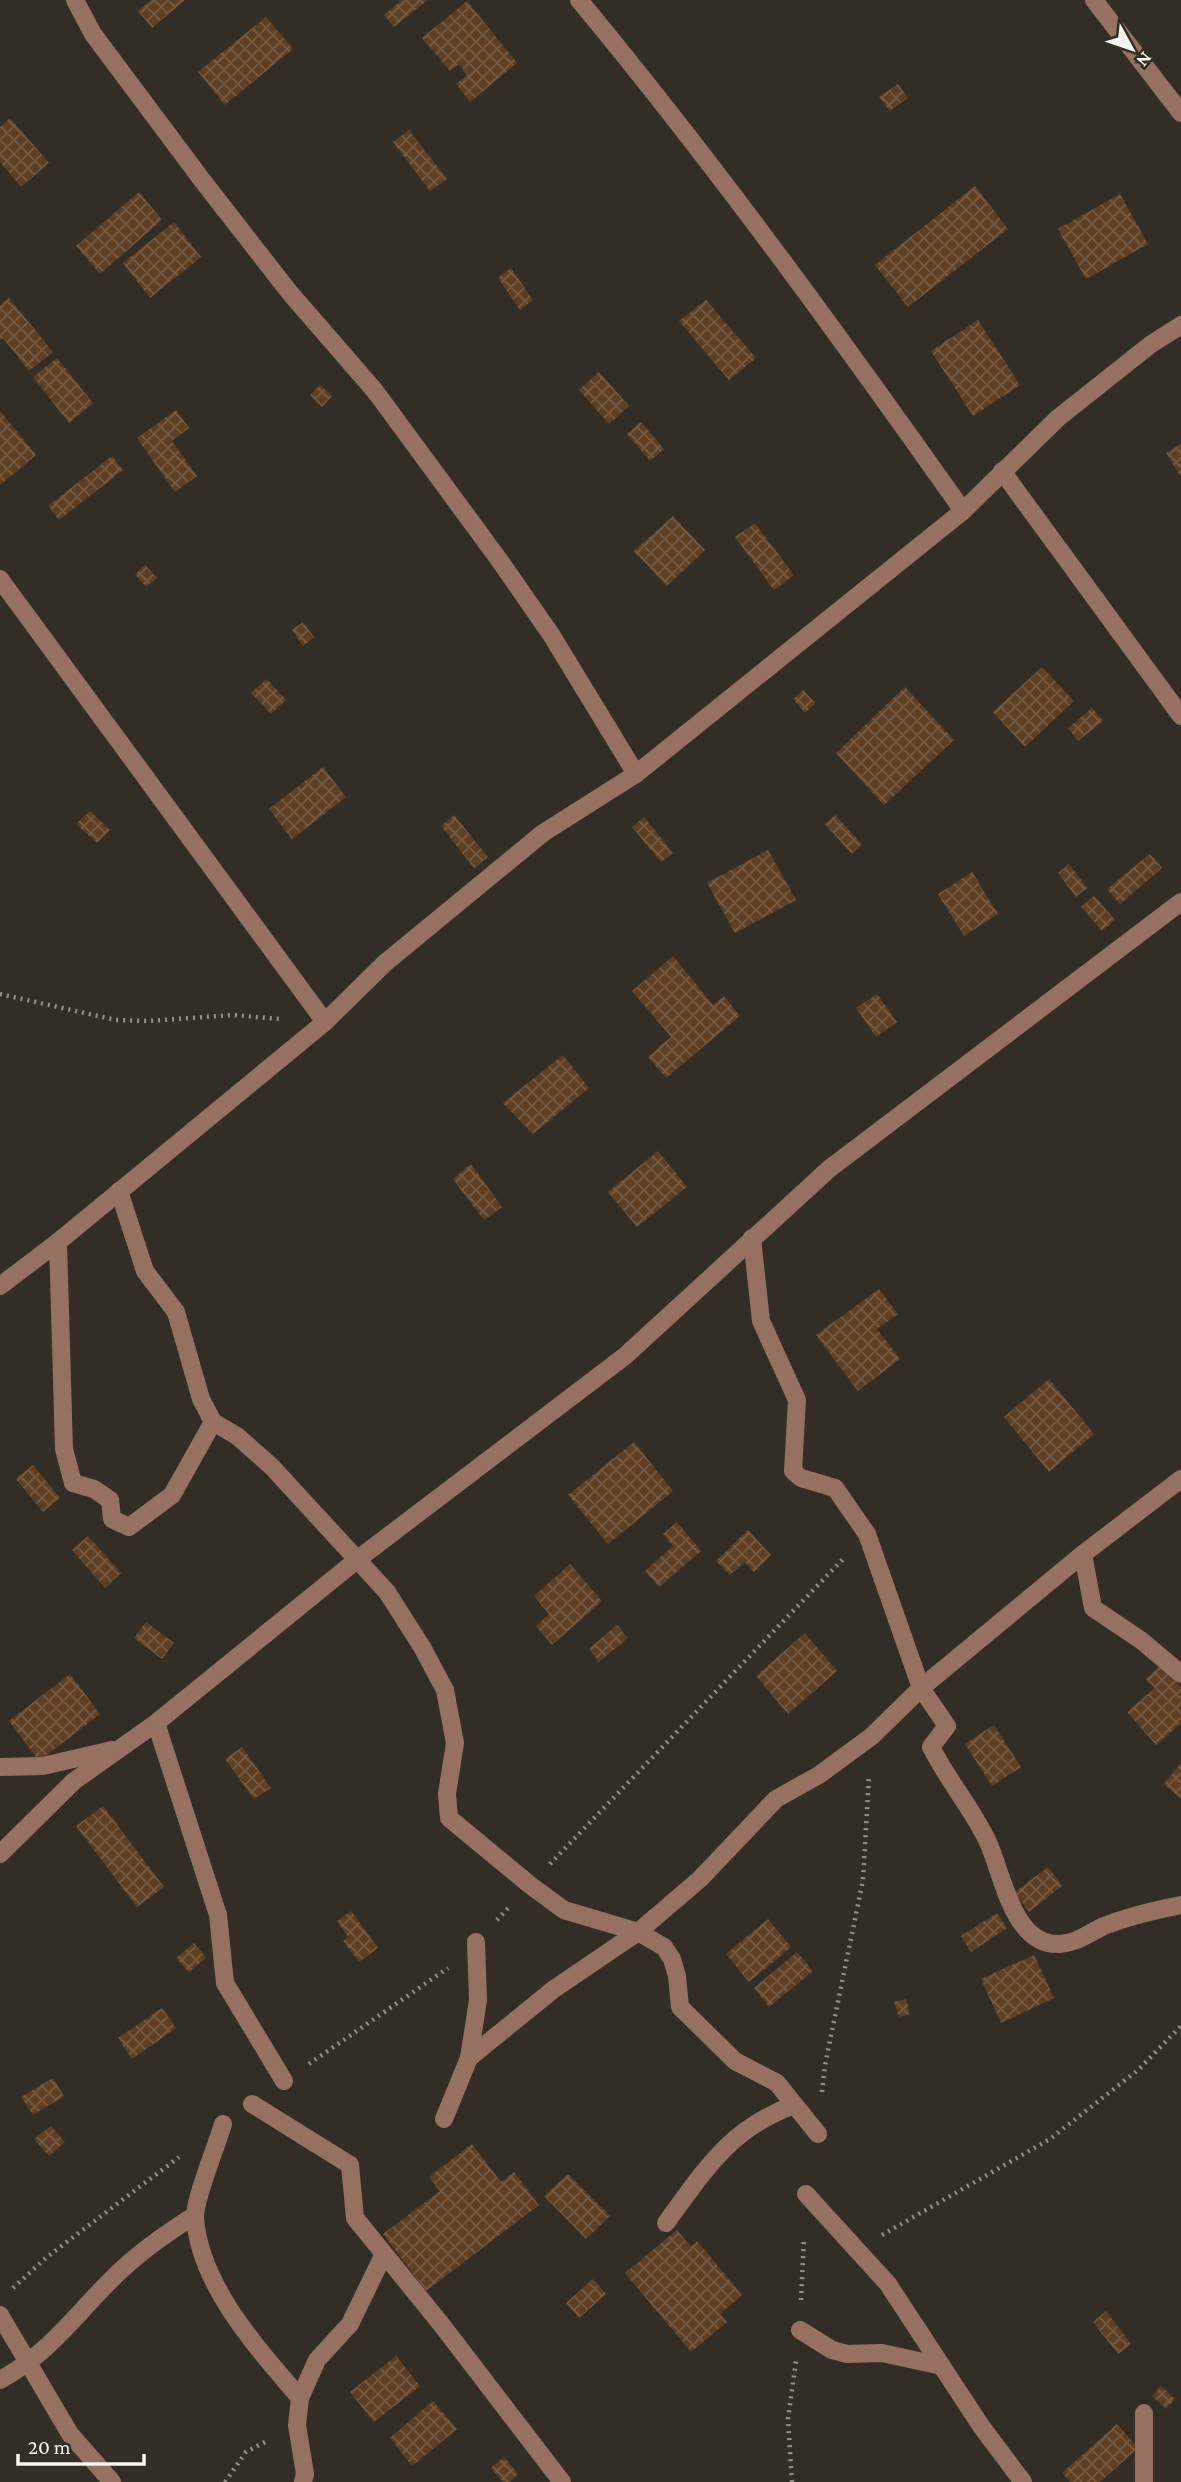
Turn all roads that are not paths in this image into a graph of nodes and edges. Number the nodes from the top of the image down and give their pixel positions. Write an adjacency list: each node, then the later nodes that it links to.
1 (75, 0): 10 (street)
2 (579, 0): 7 (street)
3 (1094, 0): 4 (street)
4 (1181, 113)
5 (1181, 325): 6 (street)
6 (1002, 471): 7 (street); 9 (street)
7 (963, 511): 10 (street)
8 (0, 579): 12 (street)
9 (1181, 716)
10 (636, 774): 12 (street)
11 (1181, 902): 14 (street)
12 (326, 1022): 13 (street)
13 (119, 1191): 15 (street); 17 (street)
14 (752, 1238): 20 (street); 22 (street)
15 (58, 1242): 16 (street); 17 (street)
16 (3, 1278)
17 (213, 1422): 20 (street)
18 (1181, 1479): 19 (street)
19 (1083, 1553): 21 (street); 22 (street)
20 (358, 1559): 23 (street); 28 (street)
21 (1181, 1674)
22 (920, 1688): 27 (street); 28 (street)
23 (156, 1723): 24 (street); 31 (street)
24 (122, 1747): 25 (street); 26 (street)
25 (0, 1767)
26 (0, 1854)
27 (1181, 1905)
28 (638, 1931): 30 (street); 33 (street)
29 (476, 1942): 30 (street)
30 (470, 2058): 34 (street)
31 (284, 2081)
32 (252, 2104): 40 (street)
33 (794, 2105): 36 (street); 39 (street)
34 (444, 2119)
35 (223, 2124): 38 (street)
36 (818, 2134)
37 (806, 2194): 44 (street)
38 (195, 2215): 43 (street); 46 (street)
39 (666, 2223)
40 (383, 2256): 46 (street); 50 (street)
41 (0, 2315): 43 (street)
42 (800, 2330): 44 (street)
43 (29, 2364): 45 (street); 48 (street)
44 (942, 2366): 51 (street)
45 (0, 2380)
46 (300, 2398): 49 (street)
47 (1144, 2413): 52 (street)
48 (112, 2482)
49 (303, 2482)
50 (562, 2482)
51 (1023, 2482)
52 (1144, 2482)

